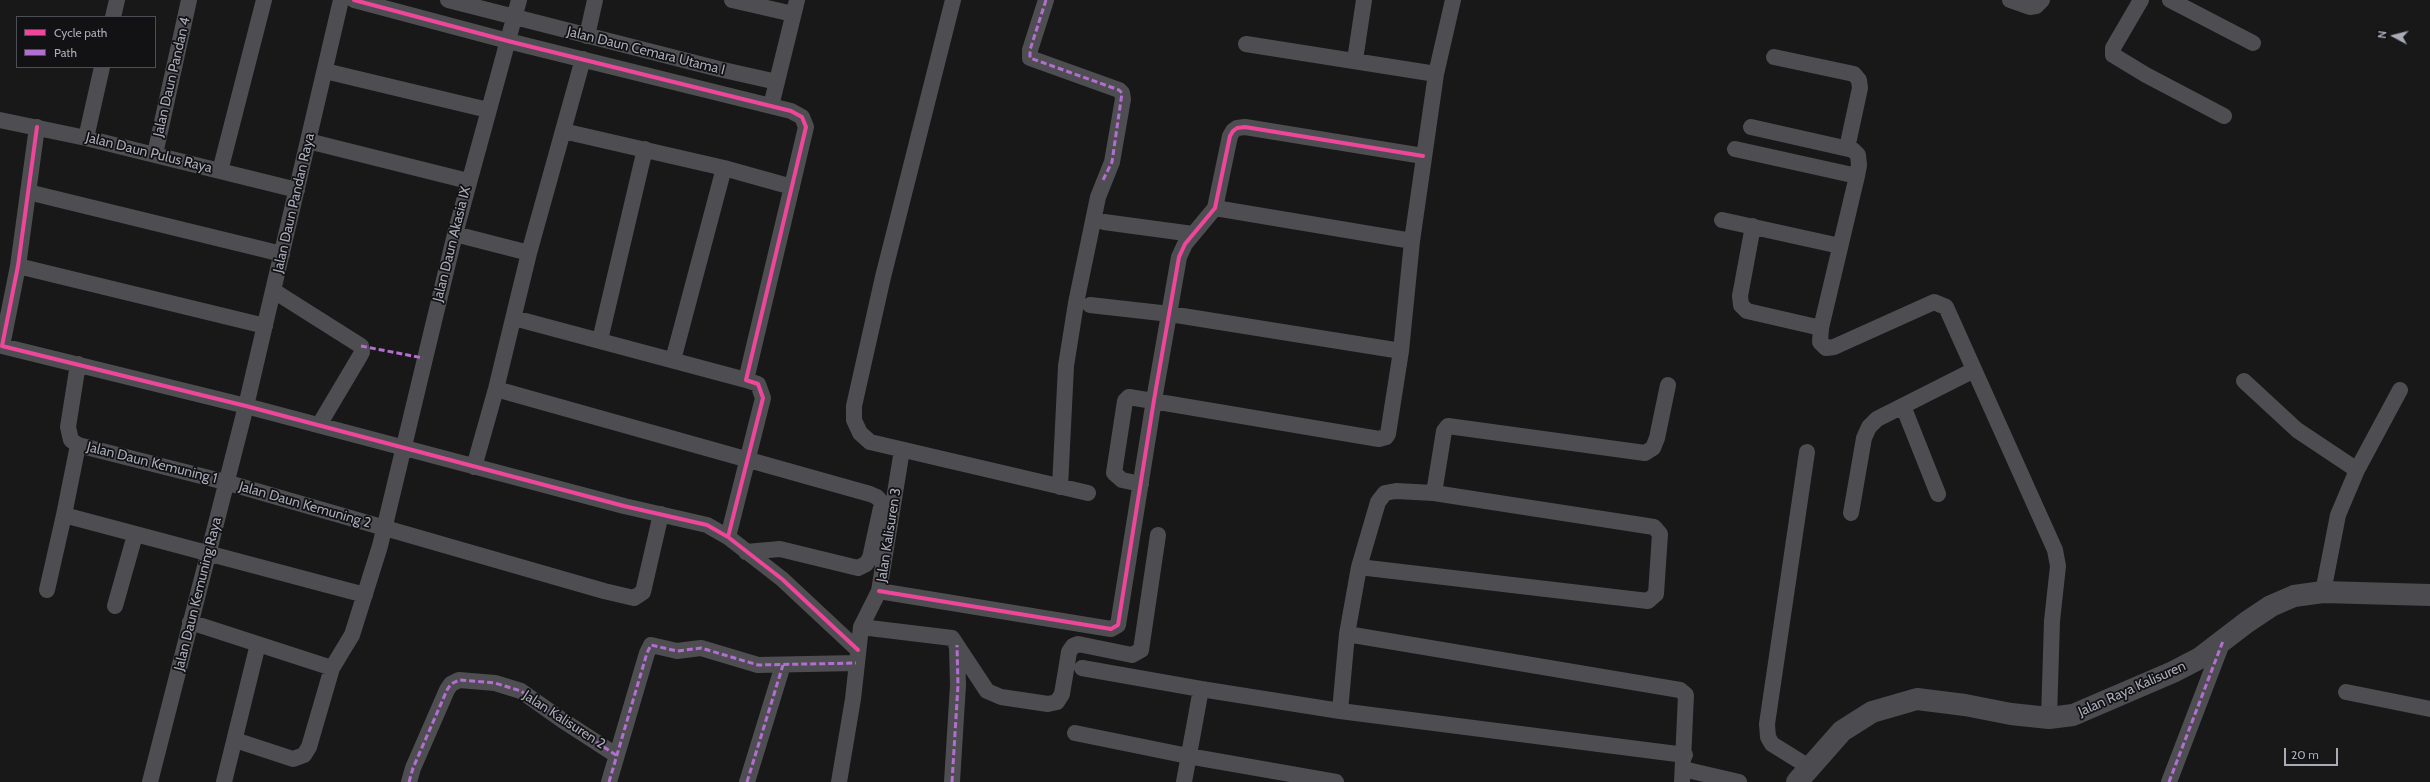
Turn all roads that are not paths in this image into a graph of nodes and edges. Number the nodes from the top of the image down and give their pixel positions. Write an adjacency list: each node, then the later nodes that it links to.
1 (117, 0): 19 (street)
2 (189, 0): 42 (street, Jalan Daun Pandan 4)
3 (264, 0): 45 (street)
4 (341, 0): 28 (street, Jalan Daun Pandan Raya)
5 (354, 0): 20 (street)
6 (448, 0): 20 (street)
7 (519, 0): 20 (street, Jalan Daun Akasia IX)
8 (596, 0): 21 (street)
9 (732, 0): 18 (street)
10 (953, 0): 85 (street)
11 (1046, 0): 92 (street)
12 (1364, 0): 26 (street)
13 (1453, 0): 29 (street)
14 (2010, 0): 15 (street)
15 (2042, 0)
16 (2141, 0): 32 (street)
17 (2170, 0): 22 (street)
18 (795, 7): 30 (street)
19 (113, 16)
20 (512, 29): 21 (street, Jalan Daun Cemara Utama I); 25 (street); 31 (street, Jalan Daun Akasia IX)
21 (587, 36): 30 (street, Jalan Daun Cemara Utama I)
22 (2253, 43)
23 (1246, 44): 26 (street)
24 (1774, 57): 39 (street)
25 (583, 59): 30 (street); 36 (street)
26 (1355, 60): 29 (street)
27 (102, 68): 37 (street)
28 (325, 71): 31 (street); 38 (street, Jalan Daun Pandan Raya)
29 (1436, 74): 43 (street)
30 (774, 94): 48 (street)
31 (488, 110): 47 (street, Jalan Daun Akasia IX)
32 (2224, 116)
33 (0, 120): 34 (street, Jalan Daun Pulus Raya)
34 (37, 127): 37 (street, Jalan Daun Pulus Raya); 50 (street)
35 (1751, 128): 39 (street)
36 (563, 131): 40 (street); 59 (street)
37 (86, 138): 42 (street, Jalan Daun Pulus Raya)
38 (308, 141): 47 (street); 49 (street, Jalan Daun Pandan Raya)
39 (1847, 148): 46 (street)
40 (645, 149): 44 (street); 68 (street)
41 (1735, 149): 46 (street)
42 (155, 154): 45 (street, Jalan Daun Pulus Raya)
43 (1423, 156): 51 (street); 57 (street)
44 (724, 168): 48 (street); 71 (street)
45 (220, 171): 49 (street, Jalan Daun Pulus Raya)
46 (1857, 176): 58 (street)
47 (468, 181): 55 (street, Jalan Daun Akasia IX)
48 (792, 187): 74 (street)
49 (297, 190): 60 (street, Jalan Daun Pandan Raya)
50 (28, 192): 60 (street); 61 (street)
51 (1214, 208): 56 (street); 57 (street)
52 (1722, 220): 54 (street)
53 (1104, 222): 56 (street)
54 (1753, 226): 58 (street); 67 (street)
55 (455, 234): 59 (street); 84 (street, Jalan Daun Akasia IX)
56 (1193, 234): 64 (street)
57 (1412, 241): 70 (street)
58 (1840, 246): 67 (street)
59 (529, 253): 65 (street)
60 (282, 254): 62 (street, Jalan Daun Pandan Raya)
61 (18, 266): 66 (street); 69 (street)
62 (274, 291): 66 (street, Jalan Daun Pandan Raya); 82 (street)
63 (1090, 305): 64 (street)
64 (1170, 314): 70 (street); 79 (street)
65 (514, 318): 68 (street); 77 (street)
66 (265, 326): 80 (street, Jalan Daun Pandan Raya)
67 (1822, 328): 73 (street)
68 (600, 340): 71 (street)
69 (1, 346): 72 (street)
70 (1401, 351): 79 (street)
71 (673, 360): 74 (street)
72 (78, 364): 80 (street); 83 (street)
73 (1974, 370): 81 (street); 126 (street)
74 (746, 380): 87 (street)
75 (2244, 380): 89 (street)
76 (1668, 385): 94 (street)
77 (496, 389): 87 (street); 88 (street)
78 (2400, 390): 89 (street)
79 (1154, 400): 91 (street); 91 (street)
80 (246, 406): 82 (street); 90 (street, Jalan Daun Kemuning Raya)
81 (1903, 406): 95 (street); 96 (street)
82 (319, 425): 84 (street)
83 (78, 445): 90 (street, Jalan Daun Kemuning 1); 98 (street)
84 (402, 449): 88 (street); 99 (street, Jalan Daun Akasia IX)
85 (902, 450): 92 (street); 107 (street, Jalan Kalisuren 3)
86 (1808, 452): 132 (street)
87 (748, 459): 102 (street); 103 (street)
88 (474, 467): 97 (street)
89 (2357, 470): 108 (street)
90 (226, 482): 99 (street, Jalan Daun Kemuning 2); 104 (street, Jalan Daun Kemuning Raya)
91 (1141, 484): 107 (street)
92 (1060, 487): 93 (street)
93 (1088, 493)
94 (1434, 493): 105 (street); 105 (street)
95 (1938, 494)
96 (1851, 513)
97 (661, 514): 99 (street, Jalan Daun Kemuning 2); 102 (street)
98 (64, 515): 100 (street); 106 (street)
99 (384, 528): 109 (street, Jalan Daun Akasia IX)
100 (135, 535): 104 (street); 111 (street)
101 (1158, 535): 117 (street)
102 (728, 537): 103 (street)
103 (746, 552): 118 (street)
104 (209, 554): 109 (street); 112 (street, Jalan Daun Kemuning Raya)
105 (1359, 567): 114 (street)
106 (47, 590)
107 (879, 591): 113 (street, Jalan Kalisuren 3)
108 (2323, 592): 110 (main road, Jalan Raya Kalisuren); 115 (main road, Jalan Raya Kalisuren)
109 (365, 595): 120 (street, Jalan Daun Akasia IX)
110 (2430, 595)
111 (115, 606)
112 (190, 622): 116 (street); 133 (street, Jalan Daun Kemuning Raya)
113 (861, 627): 117 (street); 118 (street, Jalan Kalisuren 3)
114 (1347, 634): 125 (street); 131 (street)
115 (2223, 640): 126 (main road, Jalan Raya Kalisuren); 143 (street)
116 (258, 644): 120 (street); 128 (street)
117 (957, 645): 139 (street)
118 (857, 656): 119 (street); 138 (street, Jalan Kalisuren 3)
119 (783, 665): 129 (street); 137 (street)
120 (332, 668): 128 (street, Jalan Daun Akasia IX)
121 (1082, 668): 122 (street)
122 (1201, 689): 125 (street); 130 (street)
123 (2346, 692): 124 (street)
124 (2430, 709)
125 (1340, 710): 131 (street)
126 (2049, 718): 132 (main road, Jalan Raya Kalisuren)
127 (1075, 733): 130 (street)
128 (235, 740): 134 (street)
129 (616, 755): 135 (street, Jalan Kalisuren 2); 136 (street)
130 (1188, 756): 140 (street); 141 (street)
131 (1683, 769): 142 (street)
132 (1803, 775)
133 (150, 782)
134 (224, 782)
135 (409, 782)
136 (609, 782)
137 (747, 782)
138 (838, 782)
139 (952, 782)
140 (1184, 782)
141 (1336, 782)
142 (1739, 782)
143 (2169, 782)

